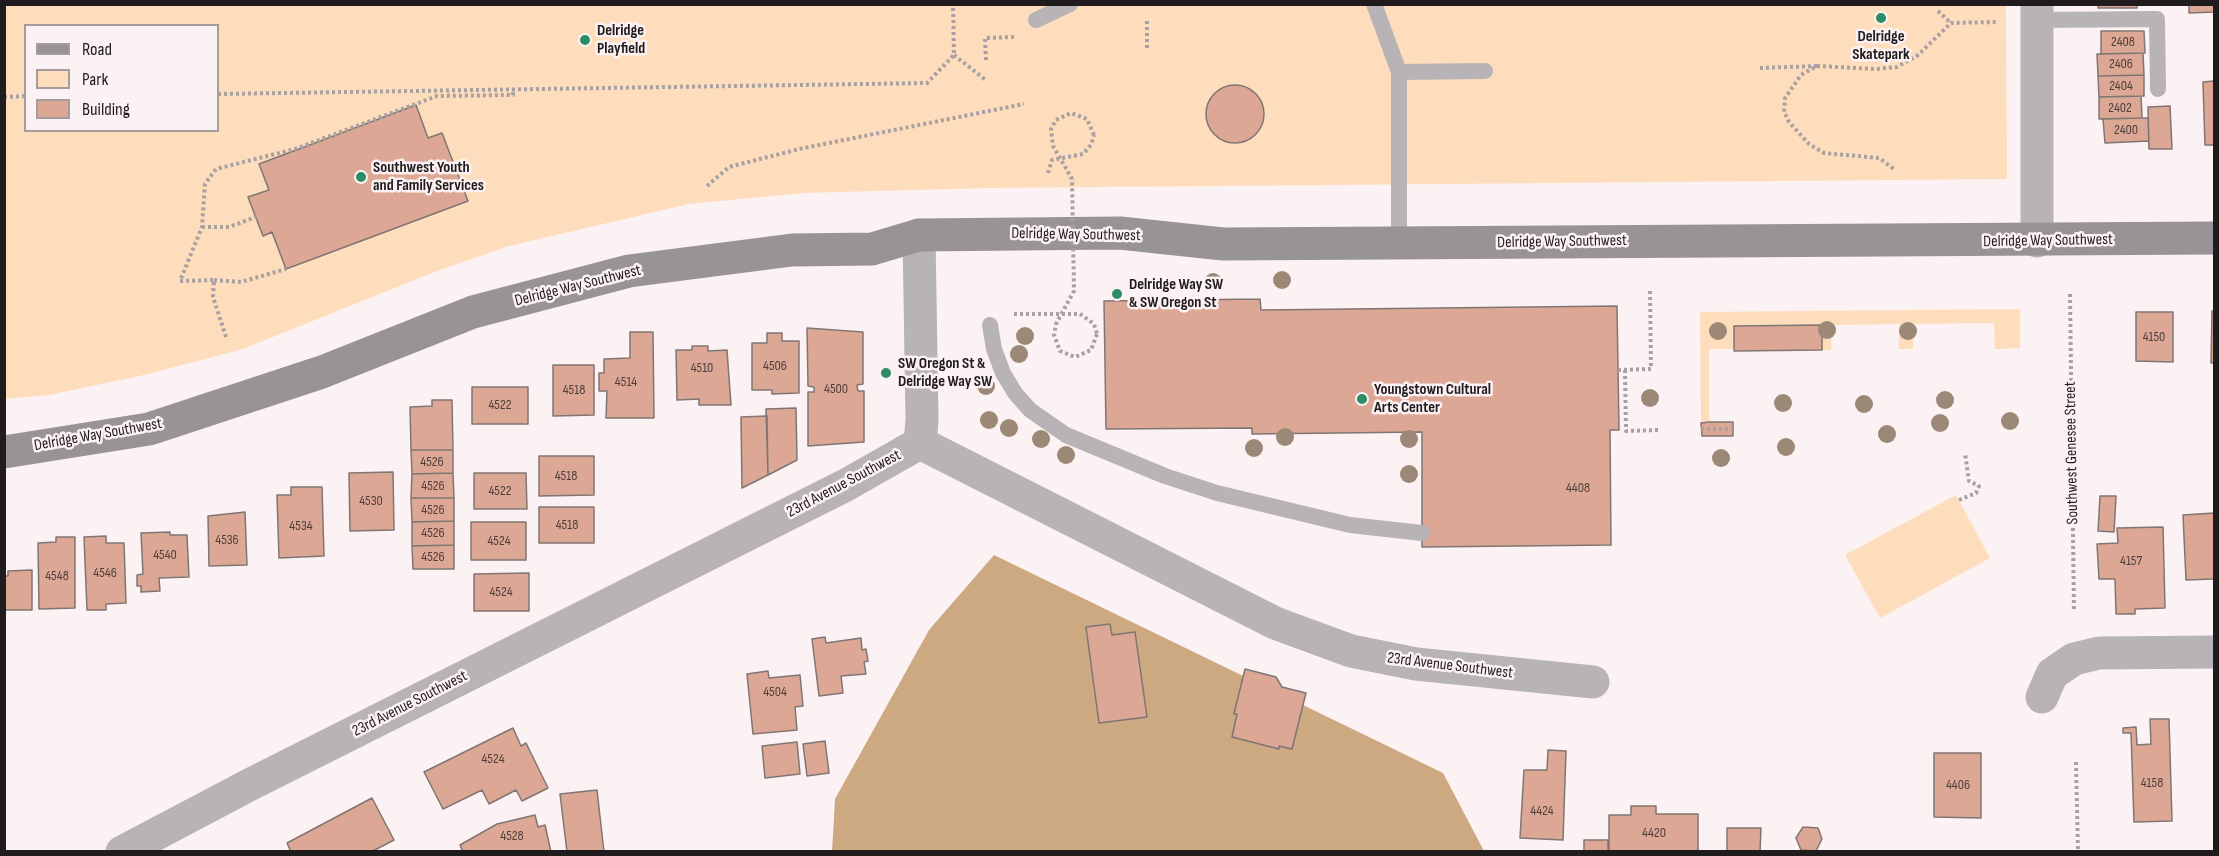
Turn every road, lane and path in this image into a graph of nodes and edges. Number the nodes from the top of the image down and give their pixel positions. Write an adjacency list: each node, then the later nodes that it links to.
1 (953, 4): 12 (path)
2 (1070, 4): 6 (lane)
3 (1374, 4): 17 (lane)
4 (1938, 10): 9 (path)
5 (2037, 13): 20 (lane); 32 (street)
6 (1036, 20)
7 (1147, 21): 11 (path)
8 (1996, 22): 9 (path)
9 (1951, 23): 14 (path)
10 (1013, 38): 13 (path)
11 (1147, 50)
12 (954, 55): 18 (path); 19 (path)
13 (986, 60)
14 (1817, 66): 15 (path); 25 (path)
15 (1760, 68)
16 (1485, 71): 17 (lane)
17 (1399, 72): 33 (lane)
18 (987, 81)
19 (513, 89): 21 (path); 29 (path)
20 (2158, 89)
21 (219, 94)
22 (24, 96): 23 (path)
23 (4, 97)
24 (1024, 104): 27 (path)
25 (1894, 169)
26 (1048, 173): 38 (path, bridge)
27 (707, 186)
28 (256, 217): 29 (path)
29 (202, 227): 35 (path)
30 (919, 235): 33 (main road, Delridge Way Southwest); 46 (street); 47 (main road, Delridge Way Southwest)
31 (2214, 238): 32 (main road, Delridge Way Southwest)
32 (2037, 241): 33 (main road, Delridge Way Southwest)
33 (1399, 244)
34 (286, 269): 35 (path)
35 (214, 280): 40 (path)
36 (1650, 289): 41 (path)
37 (2070, 294): 51 (path, Southwest Genesee Street)
38 (1005, 308)
39 (990, 325): 50 (lane)
40 (226, 338)
41 (1625, 369): 42 (path); 45 (path)
42 (1617, 370)
43 (1701, 429): 44 (path)
44 (1733, 429)
45 (1659, 430)
46 (920, 443): 53 (street, 23rd Avenue Southwest); 56 (street, 23rd Avenue Southwest)
47 (4, 452)
48 (1965, 453): 49 (path)
49 (1959, 500)
50 (1422, 532)
51 (2074, 612)
52 (2214, 652): 54 (street)
53 (1593, 682)
54 (2042, 698)
55 (2076, 762): 57 (path)
56 (122, 852)
57 (2078, 852)

